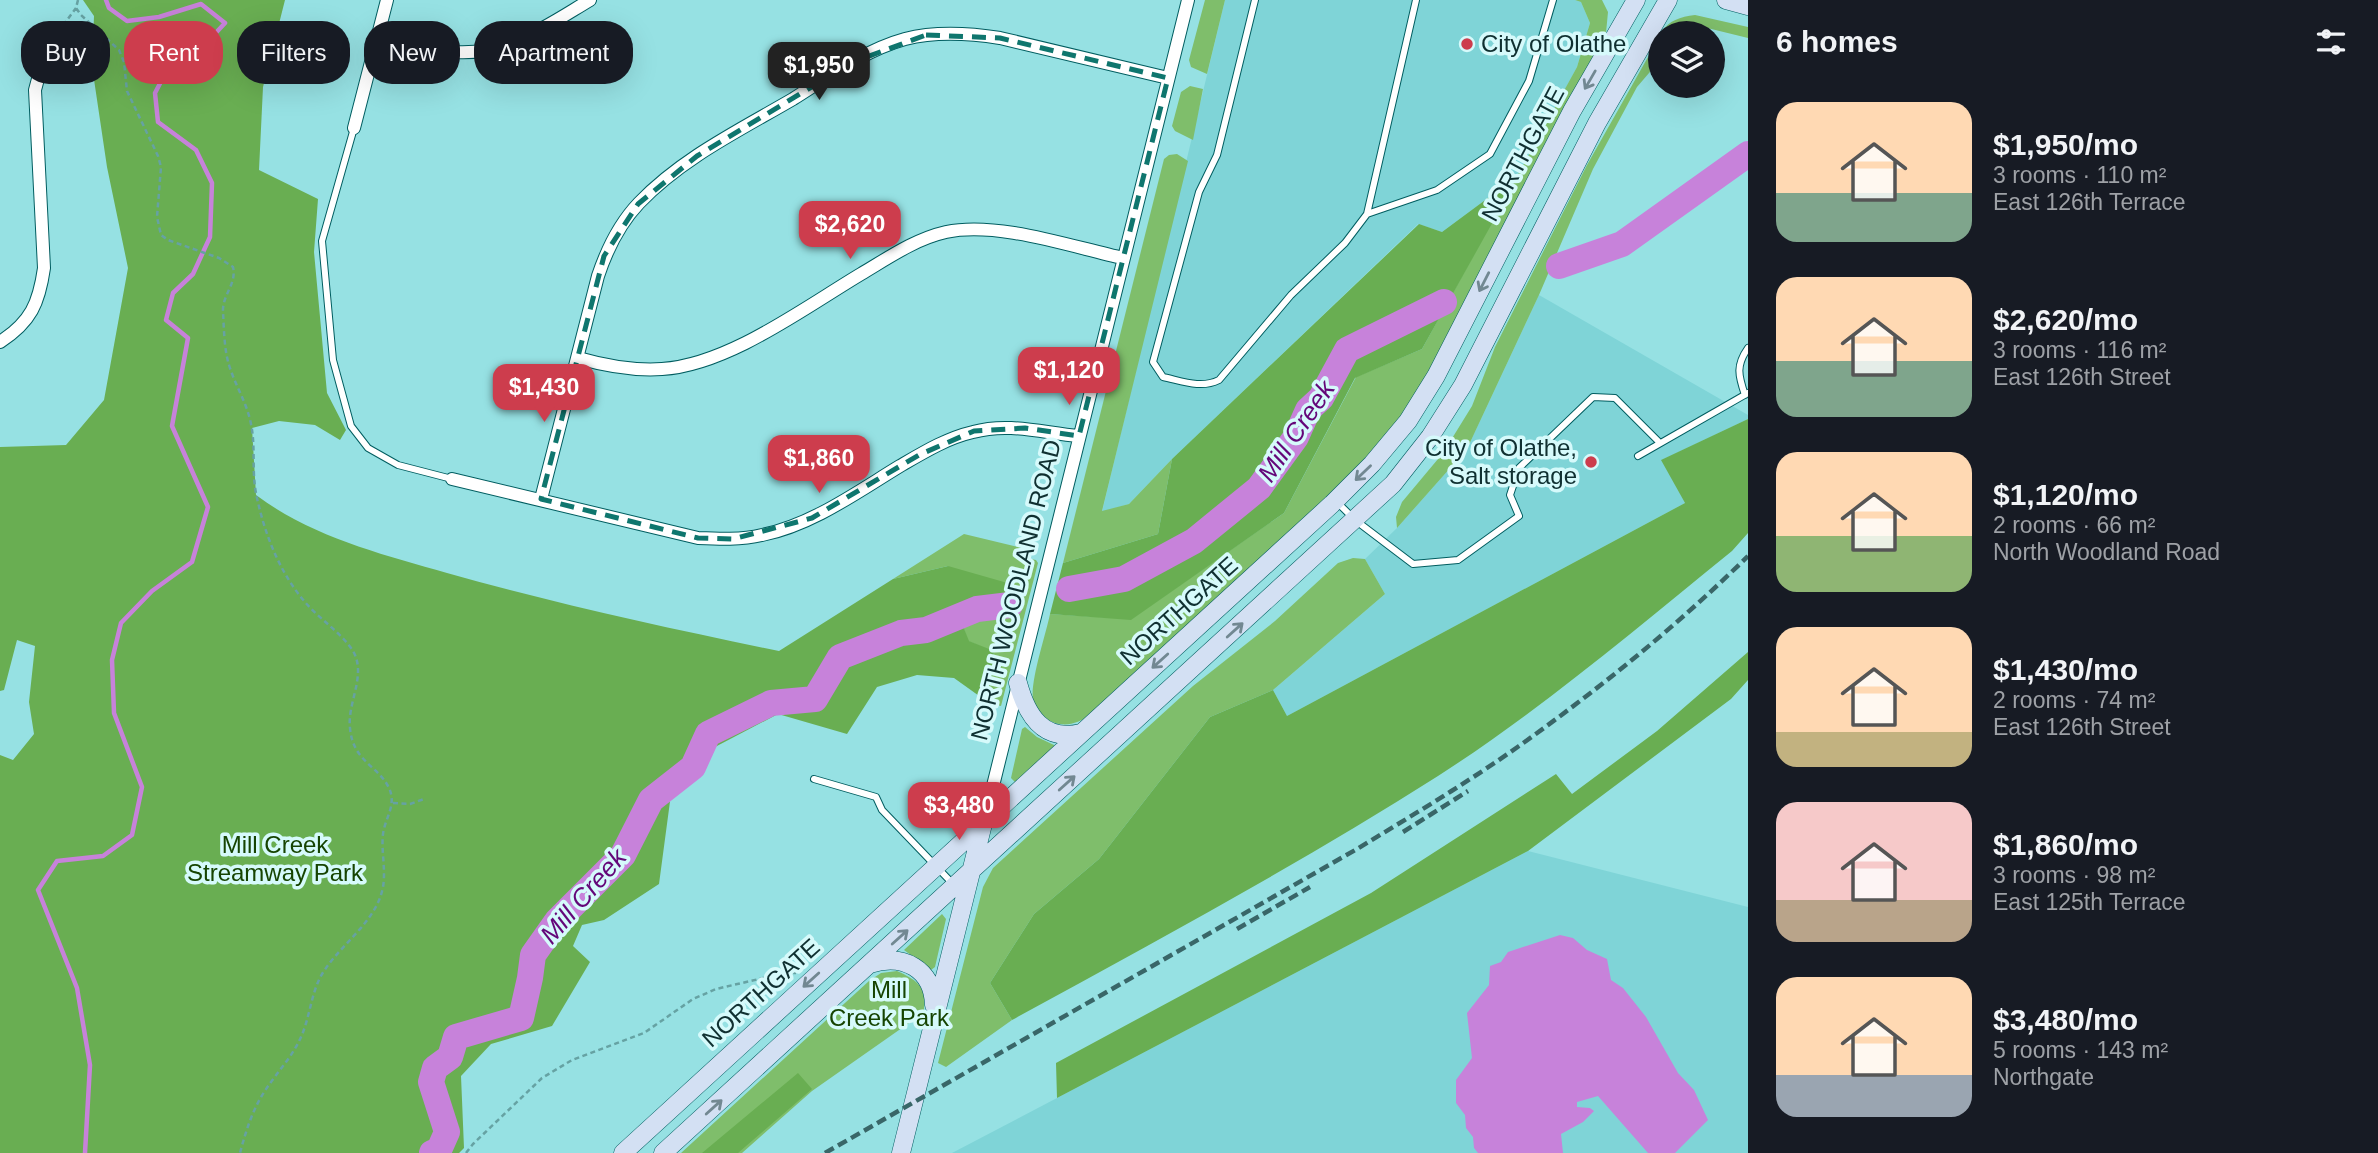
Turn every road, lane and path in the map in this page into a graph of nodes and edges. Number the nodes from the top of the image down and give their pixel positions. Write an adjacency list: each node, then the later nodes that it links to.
1 (78, 0): 12 (path)
2 (387, 0): 14 (street)
3 (590, 0): 15 (street)
4 (1188, 0): 16 (street, NORTH WOODLAND ROAD)
5 (1255, 0): 20 (lane)
6 (1416, 0): 20 (lane)
7 (1553, 0): 20 (lane)
8 (1636, 0): 31 (main road, NORTHGATE, one-way to 31)
9 (1668, 0): 32 (main road, NORTHGATE)
10 (1726, 0): 11 (main road)
11 (1748, 6)
12 (76, 8): 13 (path); 37 (path)
13 (65, 21)
14 (382, 21)
15 (460, 52)
16 (1168, 78): 21 (street, NORTH WOODLAND ROAD); 24 (street)
17 (38, 84): 22 (street)
18 (366, 84): 19 (street)
19 (354, 128): 29 (lane)
20 (1367, 214)
21 (1123, 258): 24 (street); 26 (street, NORTH WOODLAND ROAD)
22 (0, 342)
23 (1748, 348): 25 (lane)
24 (578, 358): 30 (street)
25 (1747, 394): 27 (lane)
26 (1079, 436): 30 (street); 33 (street, NORTH WOODLAND ROAD)
27 (1660, 443): 28 (lane); 32 (lane)
28 (1637, 456)
29 (452, 478): 30 (street)
30 (541, 499)
31 (1336, 500): 32 (lane); 34 (main road, NORTHGATE, one-way to 34)
32 (1355, 520): 40 (main road, NORTHGATE, one-way to 32)
33 (1018, 683): 34 (main road); 38 (street, NORTH WOODLAND ROAD)
34 (1081, 733): 38 (main road, NORTHGATE)
35 (814, 779): 39 (lane)
36 (424, 799): 37 (path)
37 (393, 803): 46 (path)
38 (983, 823): 39 (main road, NORTHGATE); 40 (main road, NORTH WOODLAND ROAD)
39 (936, 866): 41 (lane); 48 (main road, NORTHGATE, one-way to 48)
40 (971, 871): 41 (main road, NORTHGATE); 44 (main road, NORTH WOODLAND ROAD)
41 (955, 886): 42 (main road, NORTHGATE, one-way to 41)
42 (870, 964): 44 (main road); 49 (main road, NORTHGATE, one-way to 42)
43 (800, 974): 47 (path)
44 (934, 1013): 45 (main road, NORTH WOODLAND ROAD)
45 (901, 1152)
46 (240, 1153)
47 (466, 1153)
48 (623, 1153)
49 (663, 1153)

